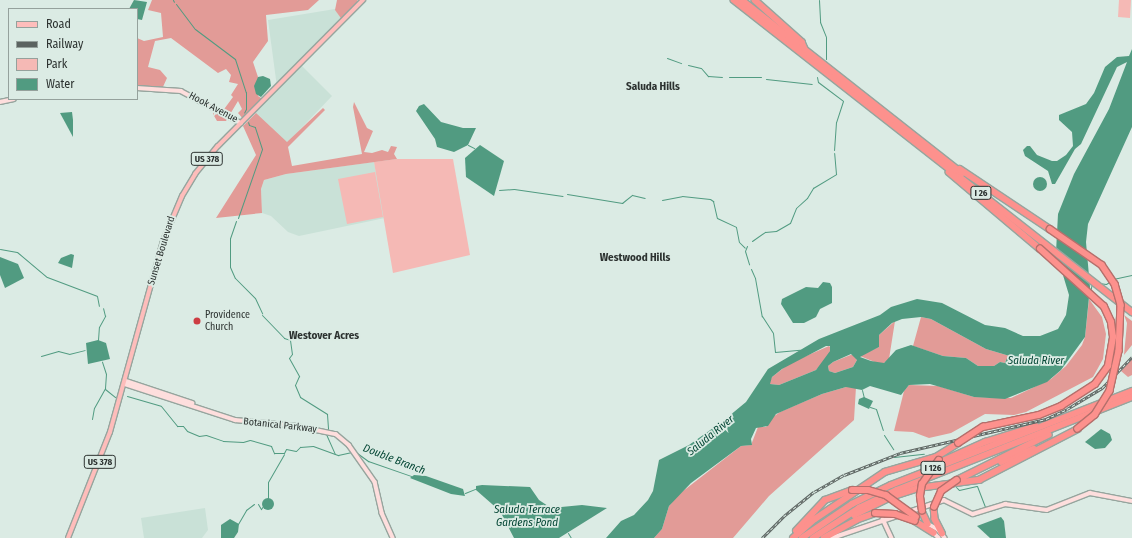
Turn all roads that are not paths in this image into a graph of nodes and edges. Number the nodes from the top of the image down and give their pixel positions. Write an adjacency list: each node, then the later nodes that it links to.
1 (363, 0): 7 (main road, Sunset Boulevard / US 378)
2 (734, 0): 8 (highway, I 26)
3 (742, 0): 5 (highway, I 26)
4 (755, 0): 5 (highway)
5 (806, 51): 9 (highway, I 26)
6 (138, 88): 7 (street, Hook Avenue)
7 (241, 123): 13 (main road, Sunset Boulevard / US 378)
8 (911, 140): 10 (highway, I 26); 18 (highway, bridge)
9 (932, 149): 10 (highway, I 26); 17 (highway, bridge)
10 (1107, 290): 11 (highway, I 26); 12 (highway, I 26)
11 (1132, 308)
12 (1132, 312)
13 (125, 382): 28 (main road, Sunset Boulevard / US 378); 29 (street, Botanical Parkway)
14 (1132, 391): 16 (highway, I 126)
15 (1132, 397): 16 (highway, I 126)
16 (1074, 418): 19 (highway); 20 (highway); 22 (highway, I 126); 31 (highway, I 126)
17 (1055, 440): 20 (highway); 22 (highway)
18 (949, 450): 19 (highway, bridge); 30 (highway)
19 (933, 466): 25 (highway, bridge)
20 (963, 477): 27 (highway, bridge)
21 (1132, 501): 23 (street)
22 (844, 517): 32 (highway, I 126)
23 (883, 519): 34 (street); 35 (street)
24 (916, 519): 25 (highway); 26 (highway); 30 (highway, bridge); 33 (highway, bridge)
25 (928, 524): 26 (street); 27 (street)
26 (934, 533): 27 (street)
27 (942, 536)
28 (68, 538)
29 (394, 538)
30 (792, 538)
31 (802, 538)
32 (812, 538)
33 (824, 538)
34 (832, 538)
35 (892, 538)

